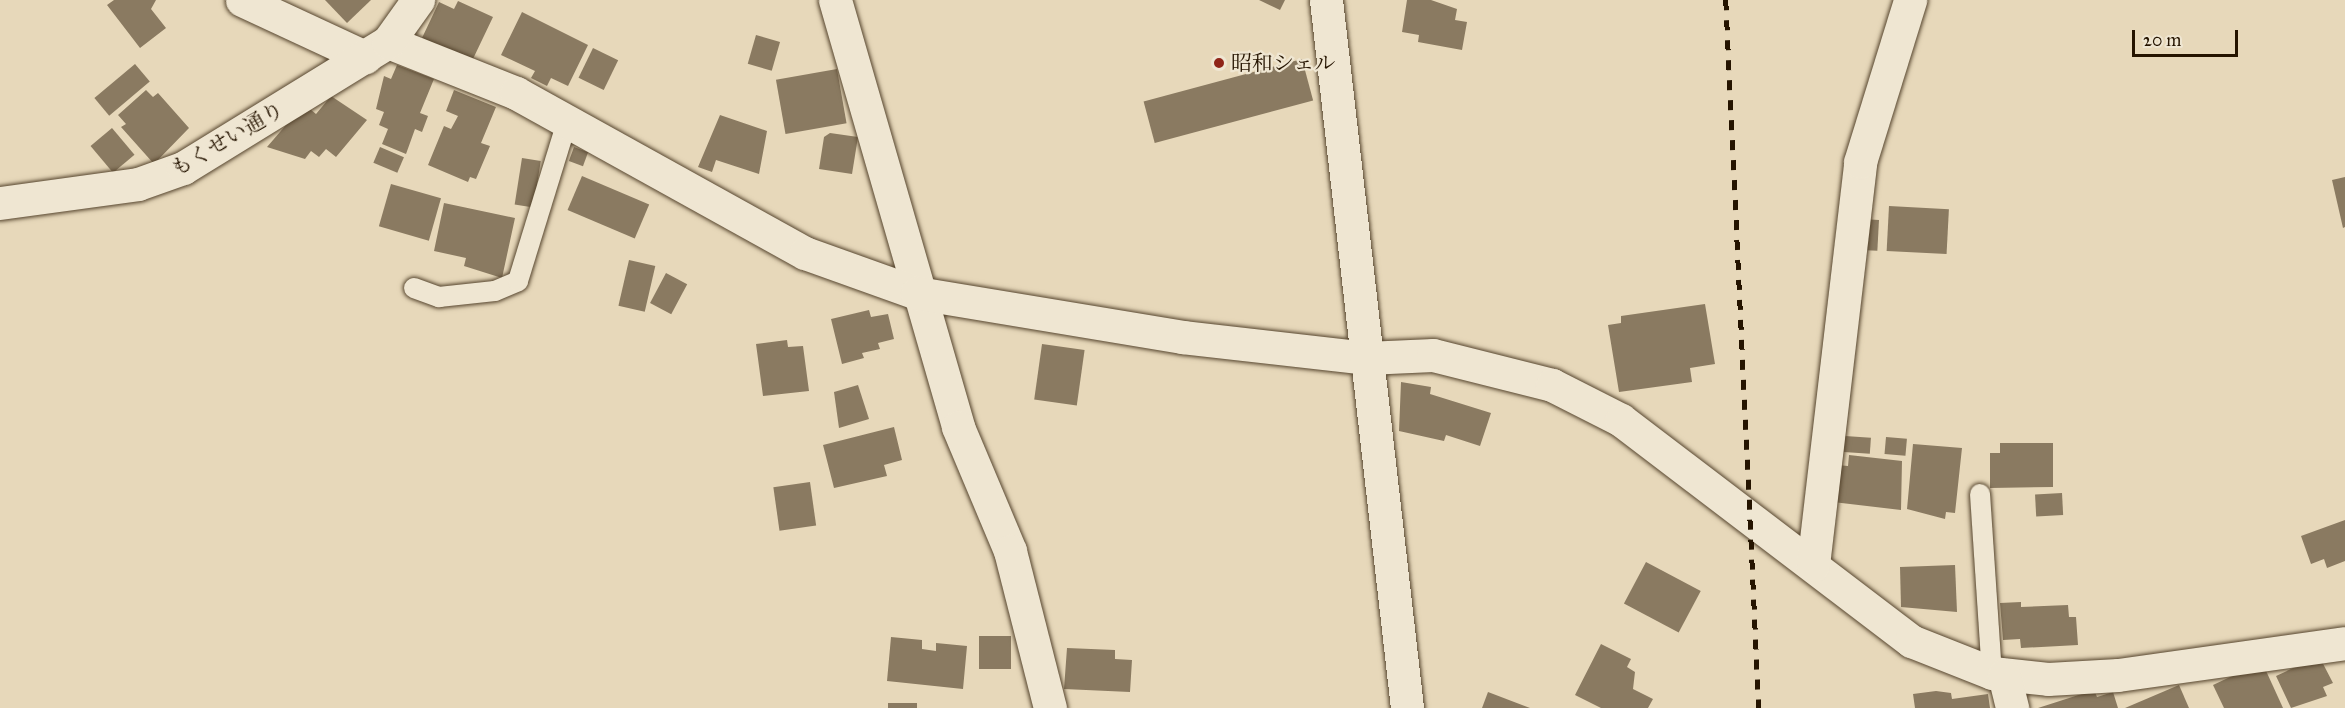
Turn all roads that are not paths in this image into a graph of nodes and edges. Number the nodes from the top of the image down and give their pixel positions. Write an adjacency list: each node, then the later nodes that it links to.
1 (418, 0): 6 (street, もくせい通り)
2 (836, 0): 10 (street)
3 (1326, 0): 11 (street)
4 (1910, 0): 13 (street)
5 (259, 4): 6 (street)
6 (376, 50): 7 (street); 8 (street, もくせい通り)
7 (567, 122): 9 (lane); 10 (street)
8 (0, 203)
9 (414, 288)
10 (917, 292): 11 (street); 16 (street)
11 (1366, 358): 13 (street); 17 (street)
12 (1980, 494): 15 (lane)
13 (1813, 565): 15 (street)
14 (2345, 642): 15 (street)
15 (1998, 674): 18 (street)
16 (1050, 708)
17 (1407, 708)
18 (2012, 708)

